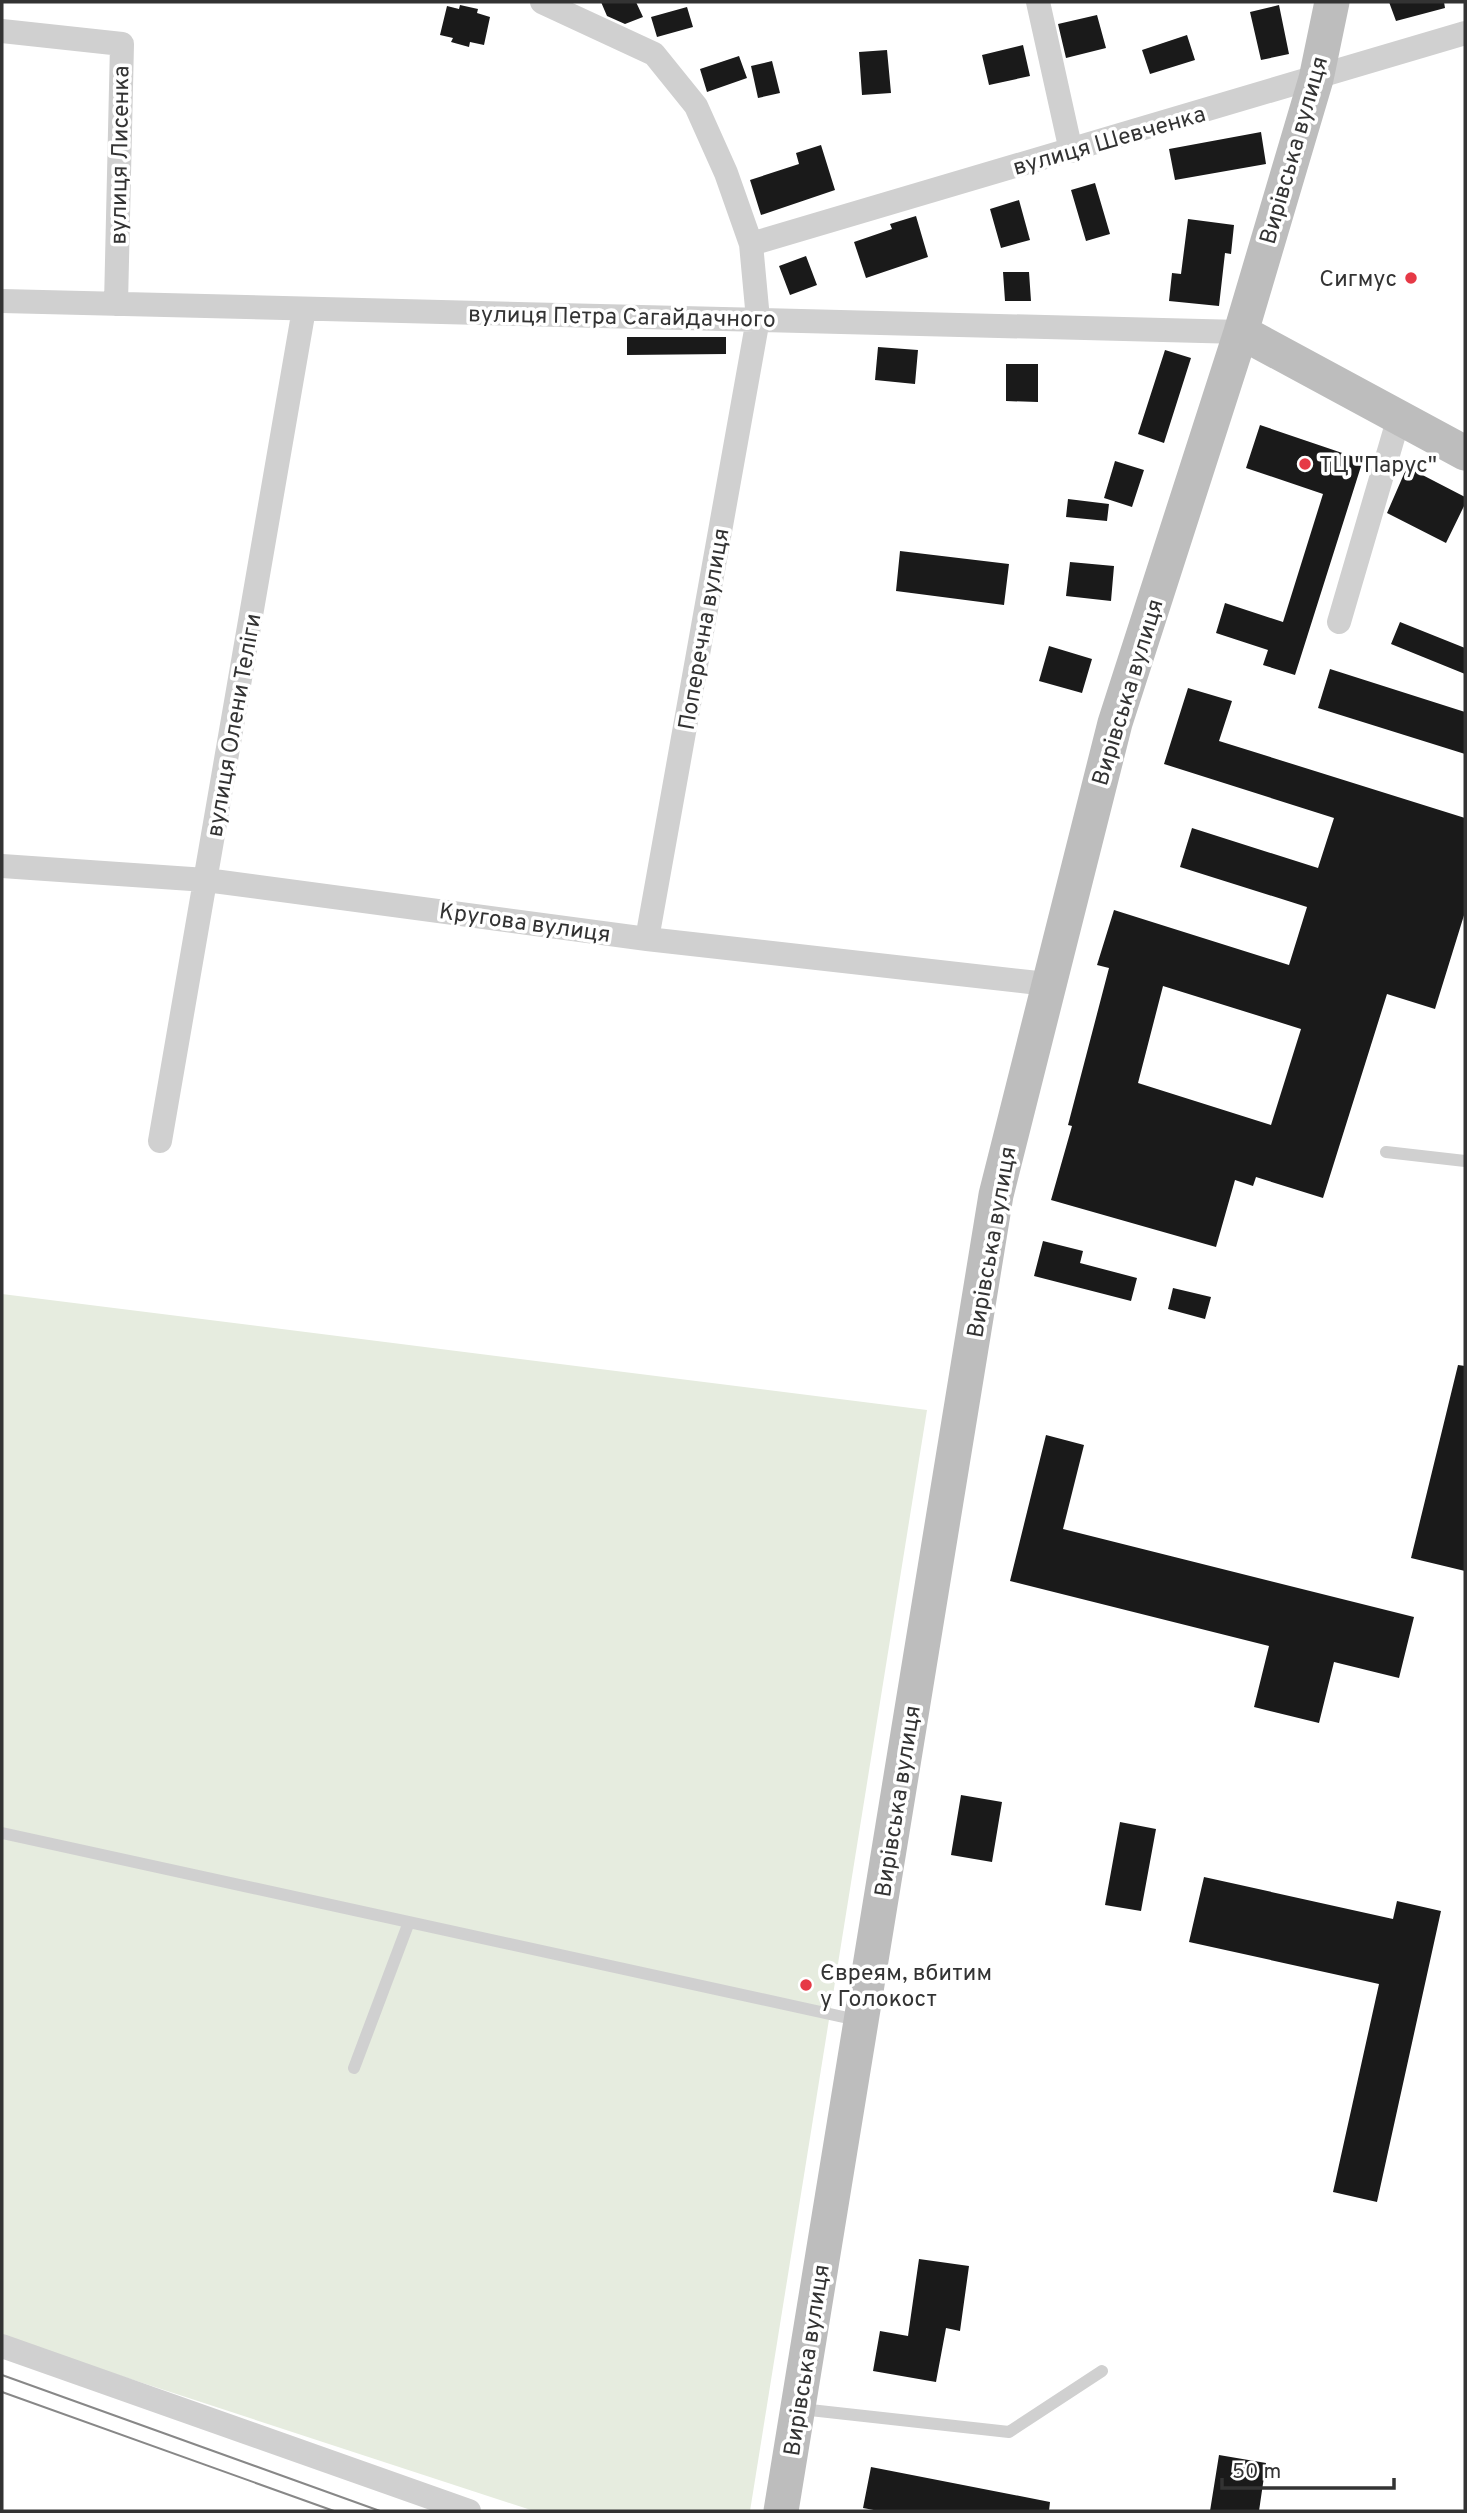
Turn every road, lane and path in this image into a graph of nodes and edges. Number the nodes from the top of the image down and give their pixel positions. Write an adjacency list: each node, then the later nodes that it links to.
1 (542, 2): 8 (street, Поперечна вулиця)
2 (1038, 2): 7 (street)
3 (1332, 2): 6 (main road, Вирівська вулиця)
4 (2, 31): 10 (street, вулиця Лисенка)
5 (1465, 33): 6 (street, вулиця Шевченка)
6 (1316, 79): 7 (street, вулиця Шевченка); 13 (main road, Вирівська вулиця)
7 (1070, 151): 8 (street, вулиця Шевченка)
8 (751, 244): 12 (street, Поперечна вулиця)
9 (2, 301): 10 (street, вулиця Петра Сагайдачного)
10 (116, 304): 11 (street, вулиця Петра Сагайдачного)
11 (304, 309): 12 (street, вулиця Петра Сагайдачного); 18 (street, вулиця Олени Теліги)
12 (758, 319): 13 (street, вулиця Петра Сагайдачного); 19 (street, Поперечна вулиця)
13 (1241, 331): 14 (main road); 20 (main road, Вирівська вулиця)
14 (1399, 418): 15 (main road); 16 (street)
15 (1465, 453)
16 (1339, 622)
17 (2, 866): 18 (street, Кругова вулиця)
18 (206, 880): 19 (street, Кругова вулиця); 21 (street, вулиця Олени Теліги)
19 (647, 939): 20 (street, Кругова вулиця)
20 (1047, 984): 26 (main road, Вирівська вулиця)
21 (160, 1141)
22 (1386, 1152): 23 (lane)
23 (1465, 1161)
24 (2, 1833): 25 (lane)
25 (409, 1922): 26 (lane); 27 (lane)
26 (861, 2021): 30 (main road, Вирівська вулиця)
27 (354, 2068)
28 (2, 2346): 31 (street)
29 (1102, 2371): 30 (lane)
30 (798, 2408): 32 (main road, Вирівська вулиця)
31 (469, 2511)
32 (781, 2511)

